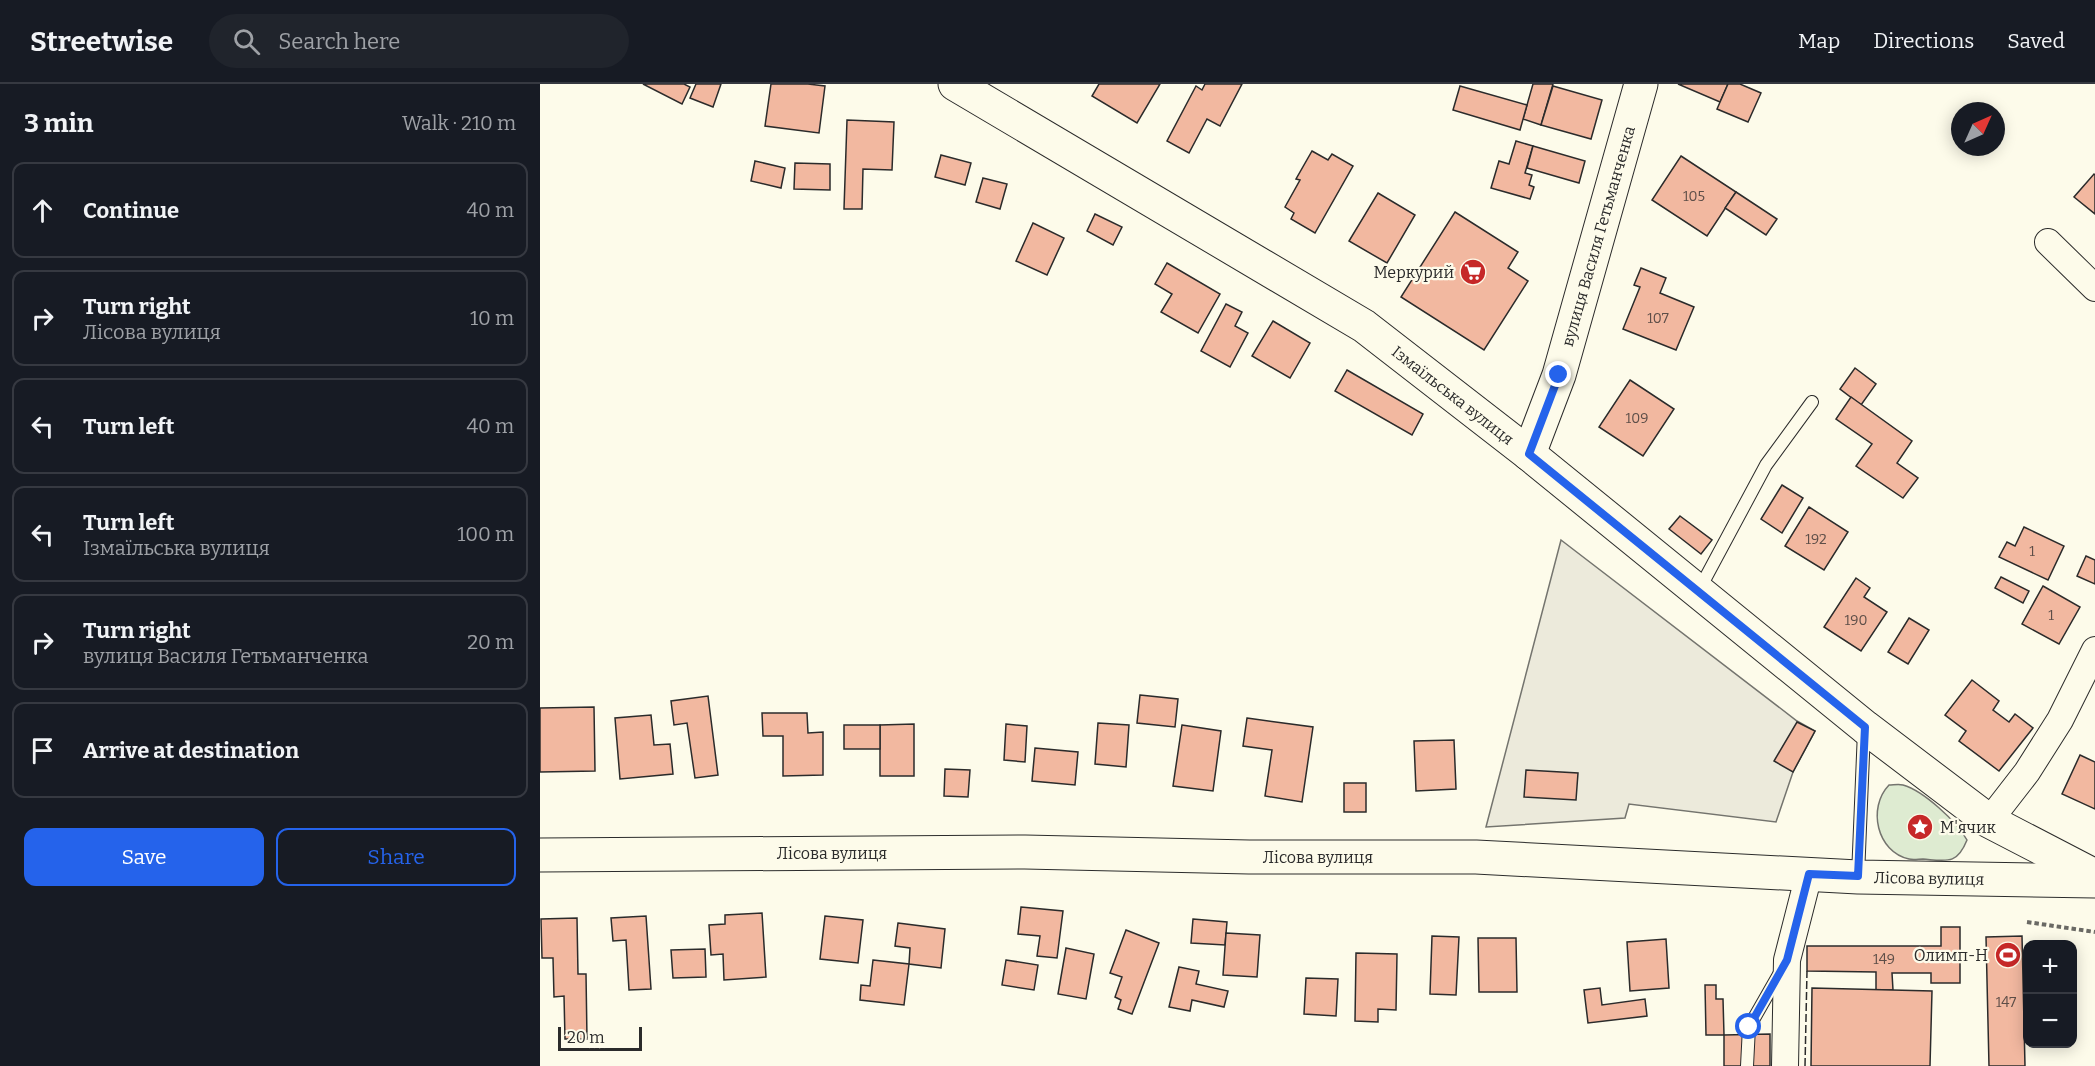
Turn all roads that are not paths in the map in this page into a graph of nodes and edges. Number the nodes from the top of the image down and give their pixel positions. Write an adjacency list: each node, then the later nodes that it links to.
1 (955, 84): 6 (main road, Ізмаїльська вулиця)
2 (1641, 84): 6 (main road, вулиця Василя Гетьманченка)
3 (2048, 242): 4 (street)
4 (2095, 288)
5 (1812, 402): 7 (lane)
6 (1529, 454): 7 (main road, Ізмаїльська вулиця)
7 (1698, 591): 9 (main road, Ізмаїльська вулиця)
8 (2095, 650): 10 (street)
9 (1865, 727): 10 (main road, Ізмаїльська вулиця); 13 (lane)
10 (1989, 821): 14 (main road, Ізмаїльська вулиця)
11 (540, 855): 12 (main road, Лісова вулиця)
12 (1809, 874): 13 (main road, Лісова вулиця); 15 (street)
13 (1858, 876): 14 (main road, Лісова вулиця)
14 (2095, 879)
15 (1787, 960): 16 (lane); 17 (street)
16 (1747, 1066)
17 (1785, 1066)

